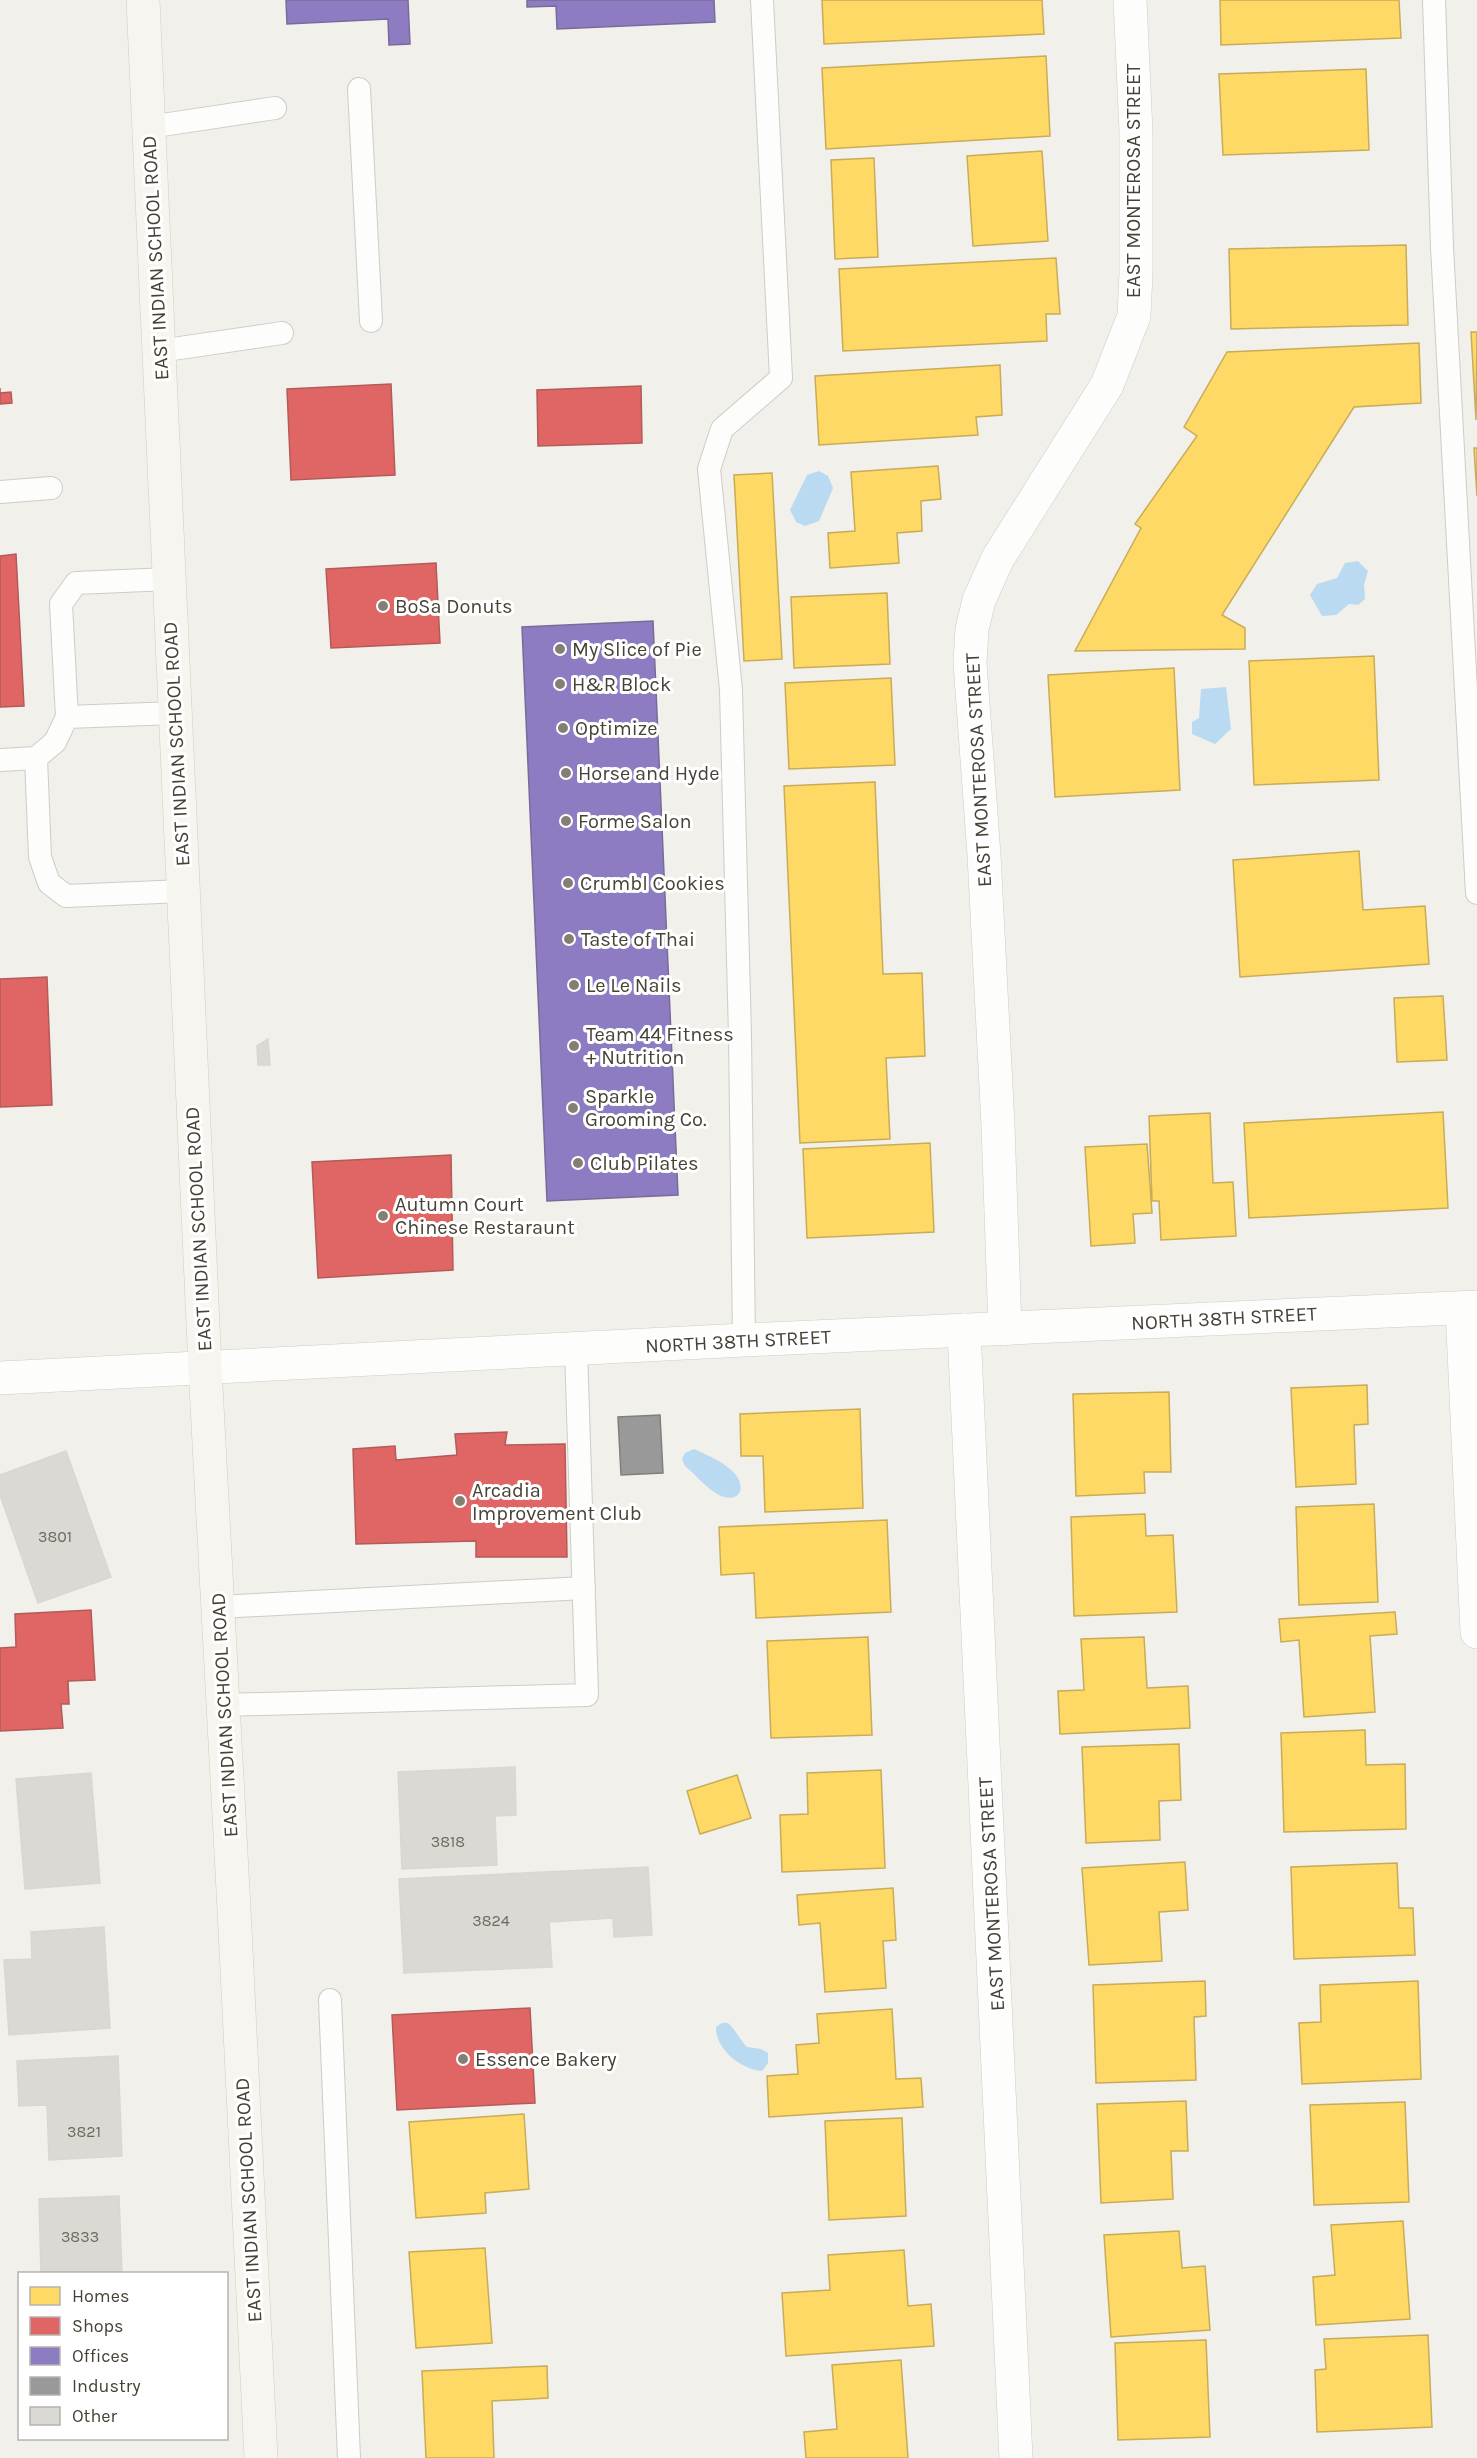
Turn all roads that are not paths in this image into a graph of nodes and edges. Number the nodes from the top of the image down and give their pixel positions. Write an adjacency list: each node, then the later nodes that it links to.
1 (143, 0): 7 (main road, EAST INDIAN SCHOOL ROAD)
2 (762, 0): 23 (lane)
3 (1130, 0): 21 (street, EAST MONTEROSA STREET)
4 (1434, 0): 19 (lane)
5 (359, 89): 8 (lane)
6 (275, 108): 7 (lane)
7 (149, 127): 10 (main road, EAST INDIAN SCHOOL ROAD)
8 (371, 321)
9 (282, 333): 10 (lane)
10 (159, 351): 13 (main road, EAST INDIAN SCHOOL ROAD)
11 (51, 488): 12 (lane)
12 (0, 492)
13 (169, 579): 14 (main road, EAST INDIAN SCHOOL ROAD); 15 (lane)
14 (175, 713): 15 (lane); 18 (main road, EAST INDIAN SCHOOL ROAD)
15 (67, 717): 16 (lane)
16 (36, 758): 17 (lane); 18 (lane)
17 (0, 760)
18 (183, 891): 25 (main road, EAST INDIAN SCHOOL ROAD)
19 (1477, 893)
20 (1469, 1307): 21 (street, NORTH 38TH STREET); 29 (street)
21 (1005, 1329): 22 (street, NORTH 38TH STREET)
22 (964, 1330): 23 (street, NORTH 38TH STREET); 34 (street, EAST MONTEROSA STREET)
23 (744, 1340): 24 (street, NORTH 38TH STREET)
24 (576, 1349): 25 (street, NORTH 38TH STREET); 27 (lane)
25 (205, 1368): 26 (street, NORTH 38TH STREET); 28 (main road, EAST INDIAN SCHOOL ROAD)
26 (0, 1378)
27 (584, 1588): 28 (lane); 30 (lane)
28 (218, 1607): 30 (main road, EAST INDIAN SCHOOL ROAD)
29 (1477, 1632)
30 (224, 1704): 32 (main road, EAST INDIAN SCHOOL ROAD)
31 (330, 2000): 33 (lane)
32 (261, 2458)
33 (349, 2458)
34 (1016, 2458)

